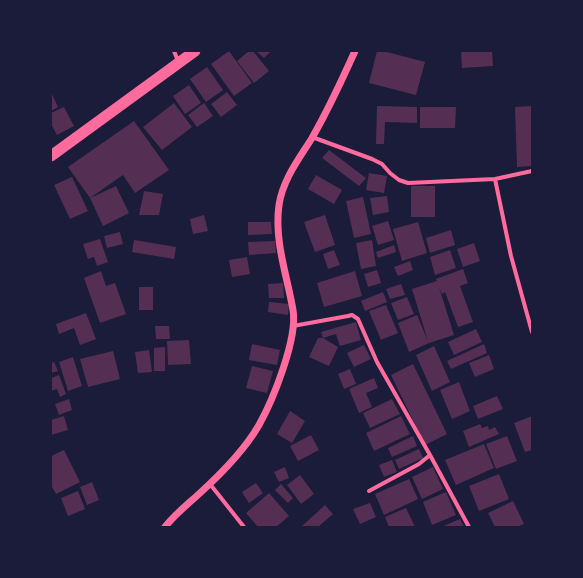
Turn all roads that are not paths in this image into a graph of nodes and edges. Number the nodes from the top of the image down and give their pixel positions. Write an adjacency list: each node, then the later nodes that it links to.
1 (174, 51): 4 (street)
2 (195, 51): 4 (highway)
3 (355, 51): 5 (street)
4 (179, 63): 6 (highway)
5 (312, 137): 8 (street); 9 (street)
6 (51, 156)
7 (532, 171): 8 (street)
8 (495, 179): 10 (street)
9 (293, 326): 11 (street); 12 (street)
10 (532, 332)
11 (430, 455): 13 (street); 16 (street)
12 (210, 484): 14 (street); 15 (street)
13 (368, 491)
14 (165, 527)
15 (244, 527)
16 (468, 527)

